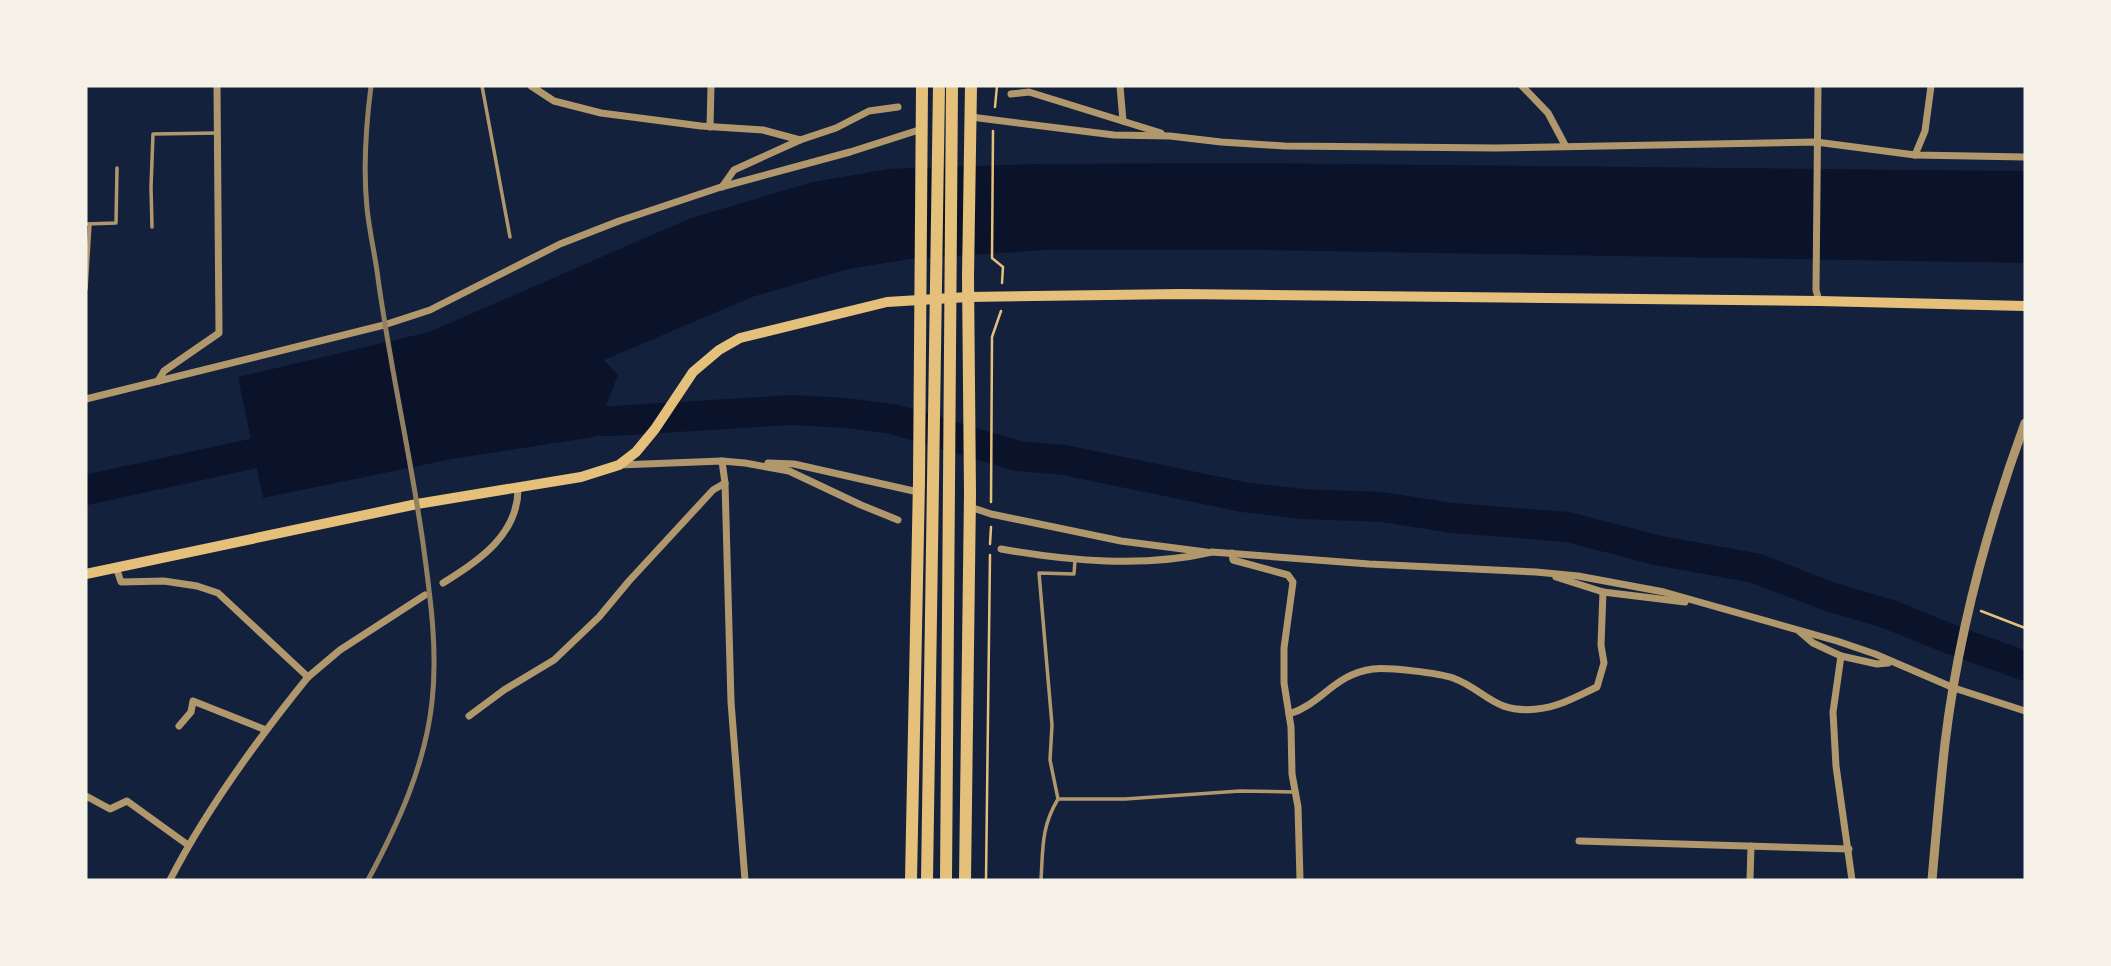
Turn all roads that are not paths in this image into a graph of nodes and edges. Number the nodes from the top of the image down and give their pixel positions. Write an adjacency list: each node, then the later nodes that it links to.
1 (217, 86): 18 (street)
2 (482, 86): 30 (lane)
3 (531, 86): 17 (street)
4 (711, 86): 17 (street)
5 (922, 86): 19 (highway)
6 (939, 86): 79 (highway)
7 (952, 86): 80 (highway)
8 (971, 86): 15 (highway)
9 (1120, 86): 16 (street)
10 (1522, 86): 22 (street)
11 (1818, 86): 23 (street)
12 (1931, 86): 24 (street)
13 (1010, 93): 16 (street)
14 (898, 107): 21 (street)
15 (971, 117): 20 (street); 33 (highway)
16 (1123, 121): 20 (street)
17 (710, 127): 21 (street)
18 (217, 133): 29 (lane); 36 (street)
19 (923, 135): 27 (street); 34 (highway)
20 (1170, 136): 22 (street)
21 (800, 140): 27 (street)
22 (1565, 145): 23 (street)
23 (1816, 146): 24 (street); 32 (street)
24 (1915, 155): 25 (street)
25 (2025, 157)
26 (117, 168): 28 (lane)
27 (721, 187): 36 (street)
28 (88, 224): 31 (lane)
29 (152, 227)
30 (510, 237)
31 (86, 289)
32 (1817, 295): 33 (main road); 35 (main road)
33 (968, 296): 34 (main road); 46 (highway)
34 (920, 299): 42 (main road); 45 (highway)
35 (2025, 306)
36 (158, 382): 37 (street)
37 (86, 399)
38 (2025, 424): 39 (street)
39 (2021, 445): 63 (street)
40 (722, 461): 41 (street); 42 (street); 43 (street)
41 (746, 463): 45 (street); 47 (street)
42 (619, 465): 44 (main road)
43 (726, 483): 66 (street); 77 (street)
44 (518, 487): 52 (main road); 55 (street)
45 (918, 487): 78 (highway)
46 (970, 501): 49 (street); 81 (highway)
47 (898, 520)
48 (1001, 549): 51 (street)
49 (1212, 552): 50 (street); 51 (street)
50 (1232, 553): 54 (street); 65 (street)
51 (1075, 559): 71 (lane)
52 (116, 567): 53 (main road); 62 (street)
53 (86, 573)
54 (1550, 574): 56 (street); 58 (street)
55 (443, 583)
56 (1603, 592): 58 (street); 65 (street)
57 (425, 595): 62 (street)
58 (1696, 603): 59 (street)
59 (1798, 631): 60 (street); 61 (street)
60 (1841, 656): 61 (street); 75 (street)
61 (1890, 663): 63 (street)
62 (308, 677): 68 (street)
63 (1955, 684): 64 (street); 86 (street)
64 (2025, 711)
65 (1289, 714): 69 (street)
66 (469, 716)
67 (179, 726): 68 (street)
68 (266, 730): 73 (street)
69 (1294, 792): 71 (lane); 83 (street)
70 (86, 796): 73 (street)
71 (1058, 799): 82 (lane)
72 (1579, 841): 74 (street)
73 (188, 845): 76 (street)
74 (1751, 846): 75 (street); 84 (street)
75 (1849, 849): 85 (street)
76 (170, 880)
77 (745, 880)
78 (911, 880)
79 (927, 880)
80 (946, 880)
81 (965, 880)
82 (1041, 880)
83 (1300, 880)
84 (1750, 880)
85 (1852, 880)
86 (1932, 880)

